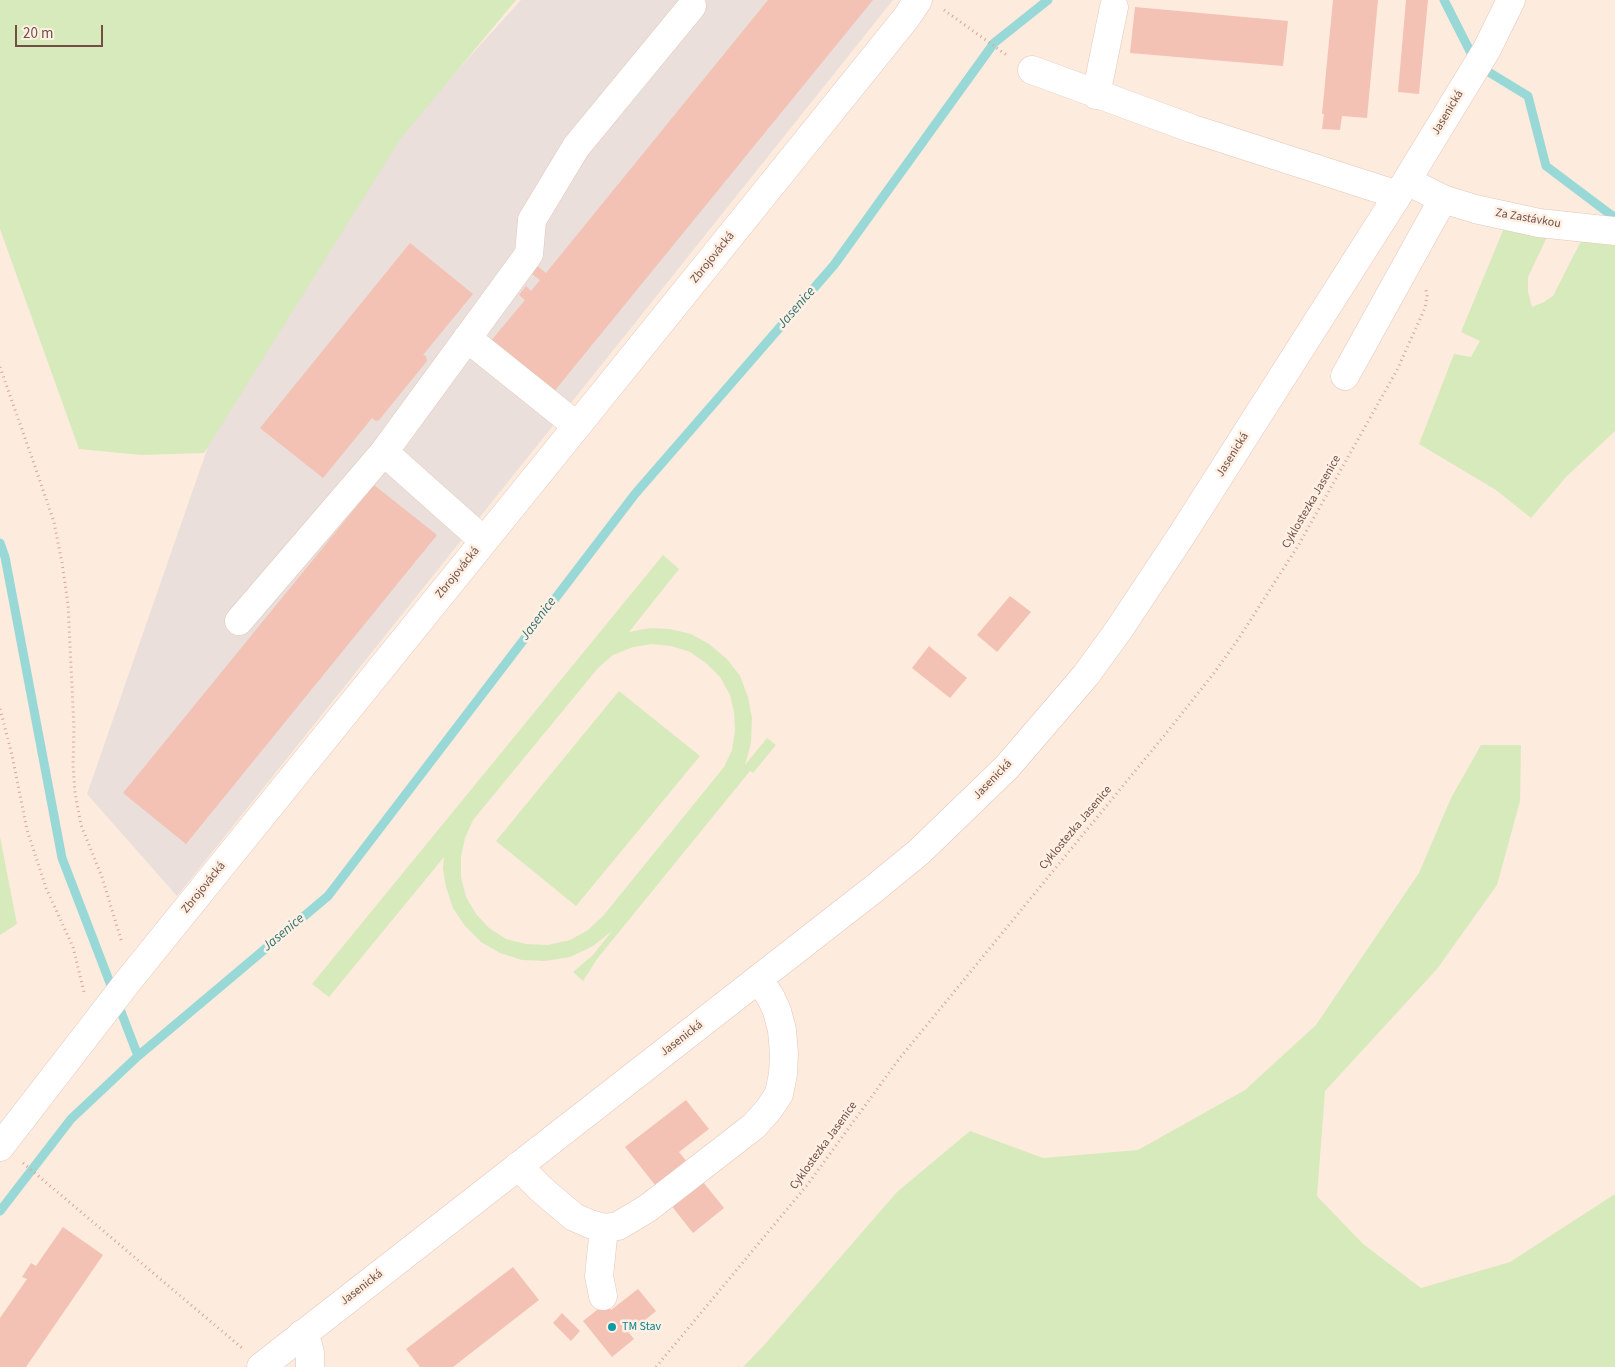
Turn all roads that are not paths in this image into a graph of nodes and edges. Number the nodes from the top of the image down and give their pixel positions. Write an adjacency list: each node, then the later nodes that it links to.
1 (1510, 0): 7 (street, Jasenická)
2 (928, 3): 12 (street, Zbrojovácká)
3 (692, 6): 10 (street)
4 (1114, 7): 6 (street)
5 (1032, 70): 6 (street, Za Zastávkou)
6 (1096, 95): 7 (street, Za Zastávkou)
7 (1403, 188): 8 (street, Za Zastávkou); 16 (street, Jasenická)
8 (1443, 199): 9 (street, Za Zastávkou); 11 (street)
9 (1615, 231)
10 (467, 338): 12 (street); 13 (street)
11 (1346, 376)
12 (577, 426): 14 (street, Zbrojovácká)
13 (384, 452): 14 (street); 15 (street)
14 (484, 541): 17 (street, Zbrojovácká)
15 (239, 621)
16 (759, 979): 18 (street, Jasenická); 19 (street)
17 (0, 1147)
18 (518, 1166): 19 (street); 21 (street, Jasenická)
19 (604, 1228): 20 (street)
20 (602, 1296)
21 (302, 1334): 22 (street, Jasenická); 23 (street)
22 (253, 1359)
23 (310, 1367)

